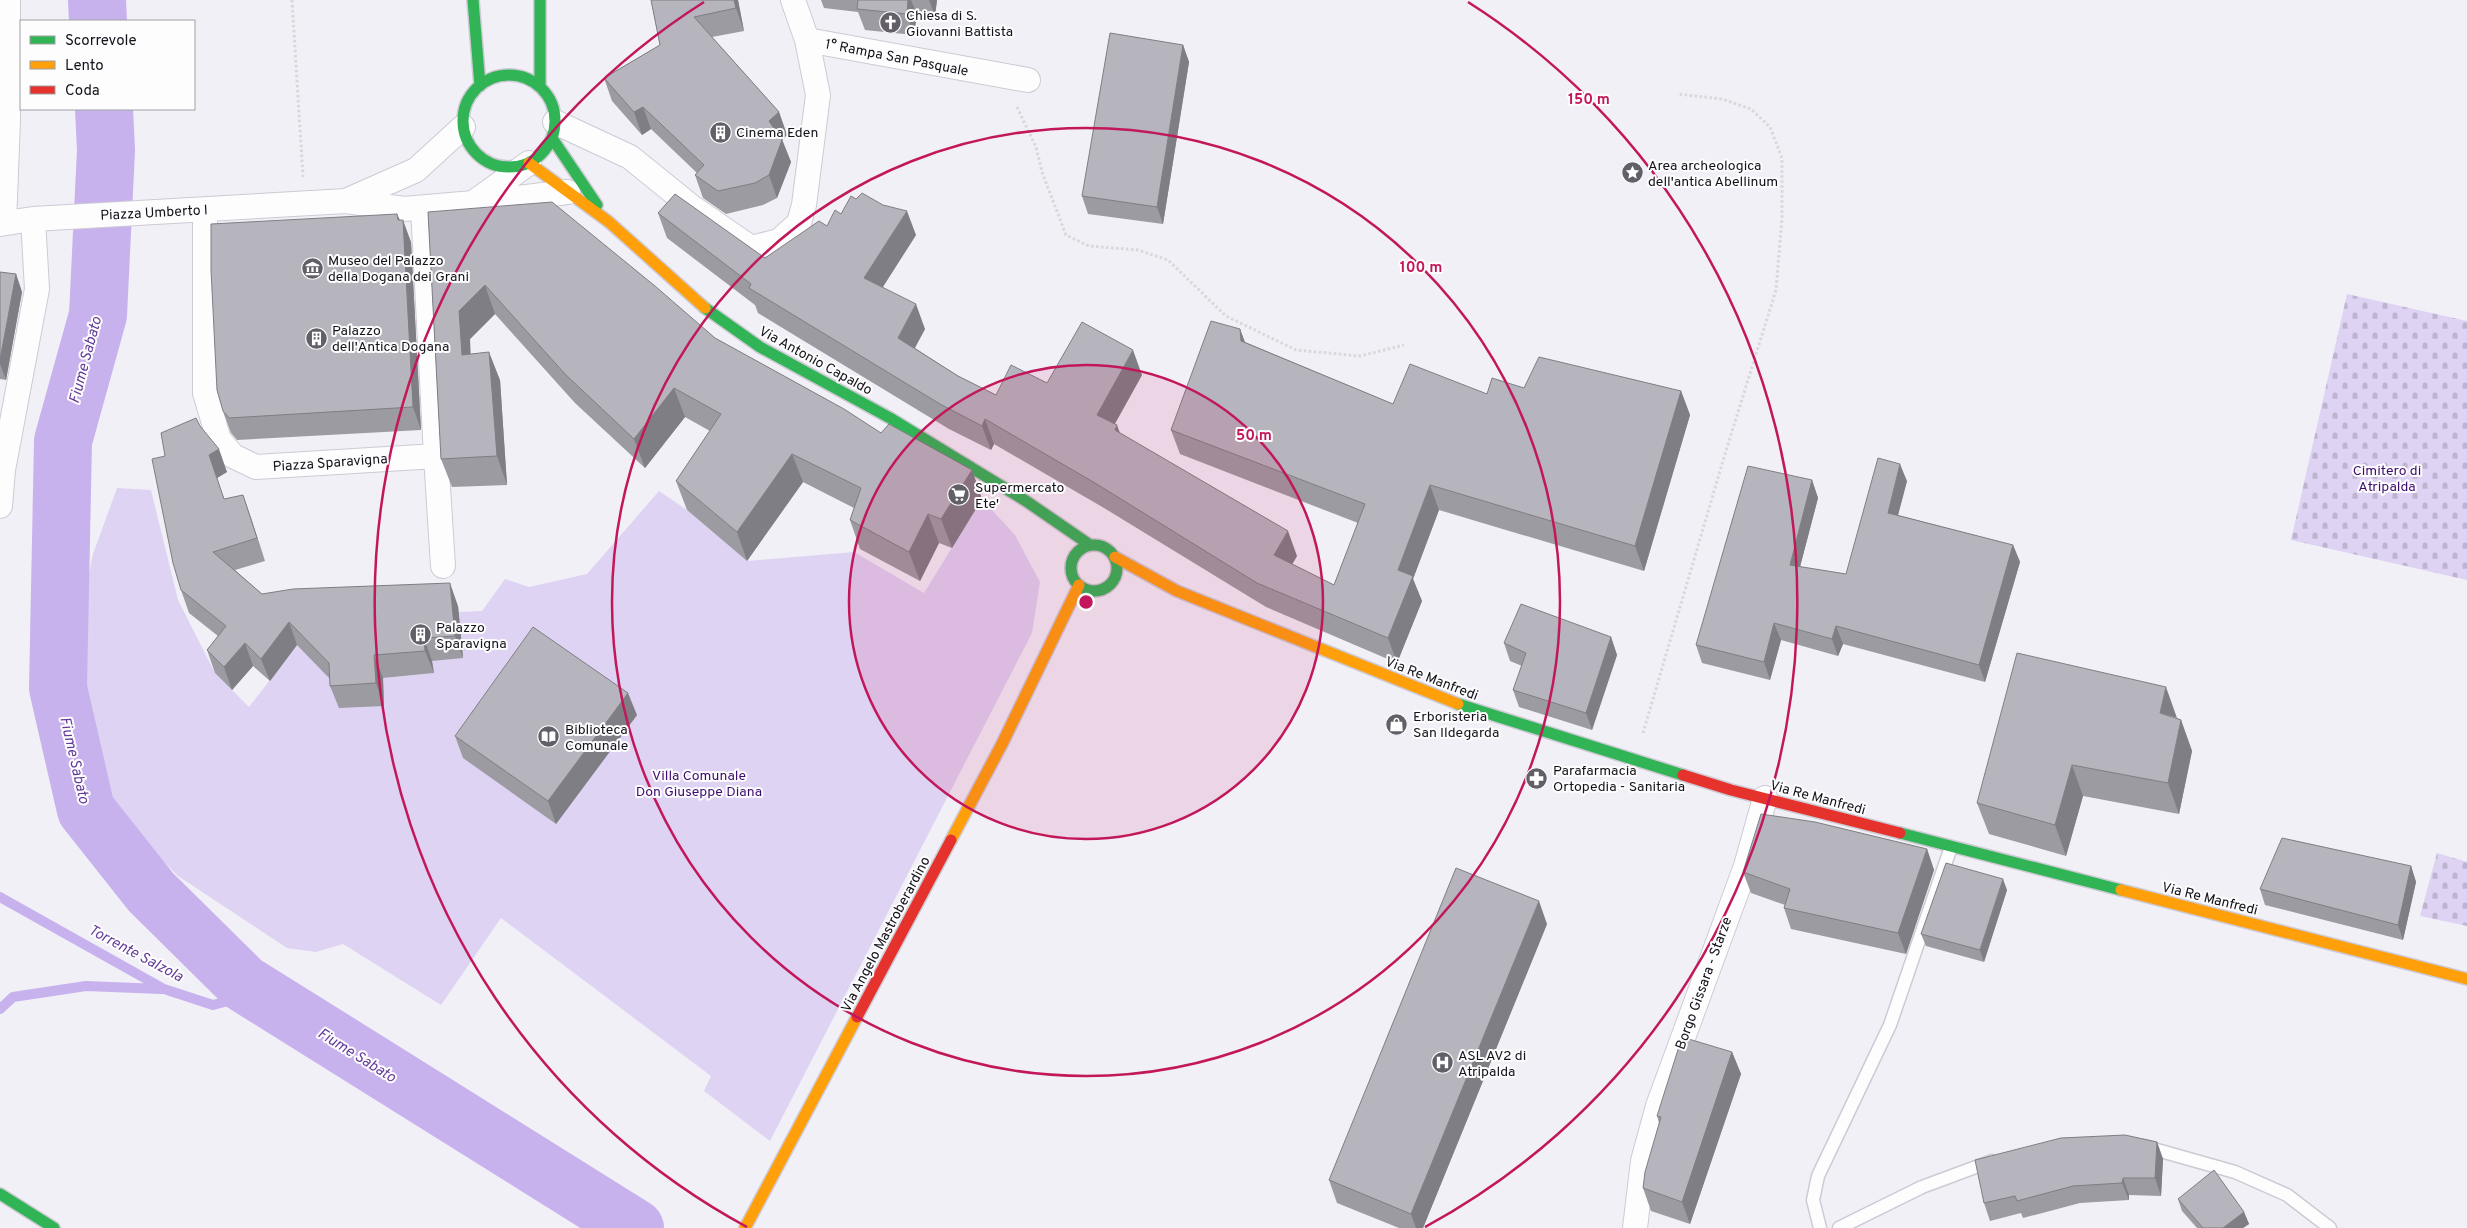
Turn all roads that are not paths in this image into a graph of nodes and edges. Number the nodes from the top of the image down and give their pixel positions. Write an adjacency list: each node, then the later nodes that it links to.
1 (8, 0): 9 (street)
2 (473, 0): 7 (street)
3 (540, 0): 8 (street)
4 (793, 0): 5 (street, 1° Rampa San Pasquale)
5 (807, 40): 6 (street, 1° Rampa San Pasquale); 11 (street)
6 (1028, 80)
7 (480, 86): 8 (street); 10 (street)
8 (540, 87): 11 (street)
9 (4, 121): 20 (street)
10 (463, 127): 12 (street); 14 (street, Piazza Umberto I)
11 (553, 130): 12 (street, Piazza Umberto I); 19 (street)
12 (529, 163): 13 (street); 15 (street, Piazza Umberto I)
13 (568, 192): 15 (street, Piazza Umberto I); 19 (street)
14 (346, 200): 16 (street, Piazza Umberto I); 17 (street, Piazza Umberto I)
15 (473, 203): 16 (street, Piazza Umberto I)
16 (424, 208): 21 (street)
17 (205, 209): 18 (street, Piazza Umberto I); 21 (street, Piazza Sparavigna)
18 (40, 219): 20 (street, Piazza Umberto I); 23 (street)
19 (609, 222): 22 (street, Via Antonio Capaldo)
20 (2, 224)
21 (436, 456): 28 (street)
22 (1026, 501): 24 (street, Via Antonio Capaldo); 25 (street, Via Antonio Capaldo)
23 (0, 506)
24 (1041, 524)
25 (1090, 545): 27 (street); 29 (street)
26 (1062, 556): 29 (street)
27 (1115, 557): 31 (street); 32 (street, Via Re Manfredi)
28 (443, 566)
29 (1072, 571): 31 (street)
30 (1141, 584): 32 (street, Via Re Manfredi)
31 (1084, 587): 40 (street, Via Angelo Mastroberardino)
32 (1177, 591): 33 (street, Via Re Manfredi)
33 (1765, 798): 34 (street, Via Re Manfredi); 41 (street, Borgo Gissara - Starze)
34 (1951, 847): 35 (street, Via Re Manfredi); 42 (lane)
35 (2467, 979)
36 (2132, 1144): 44 (lane)
37 (2000, 1158): 43 (lane)
38 (0, 1194): 39 (street)
39 (54, 1228)
40 (745, 1228)
41 (1635, 1228)
42 (1820, 1228)
43 (1839, 1228)
44 (2330, 1228)

